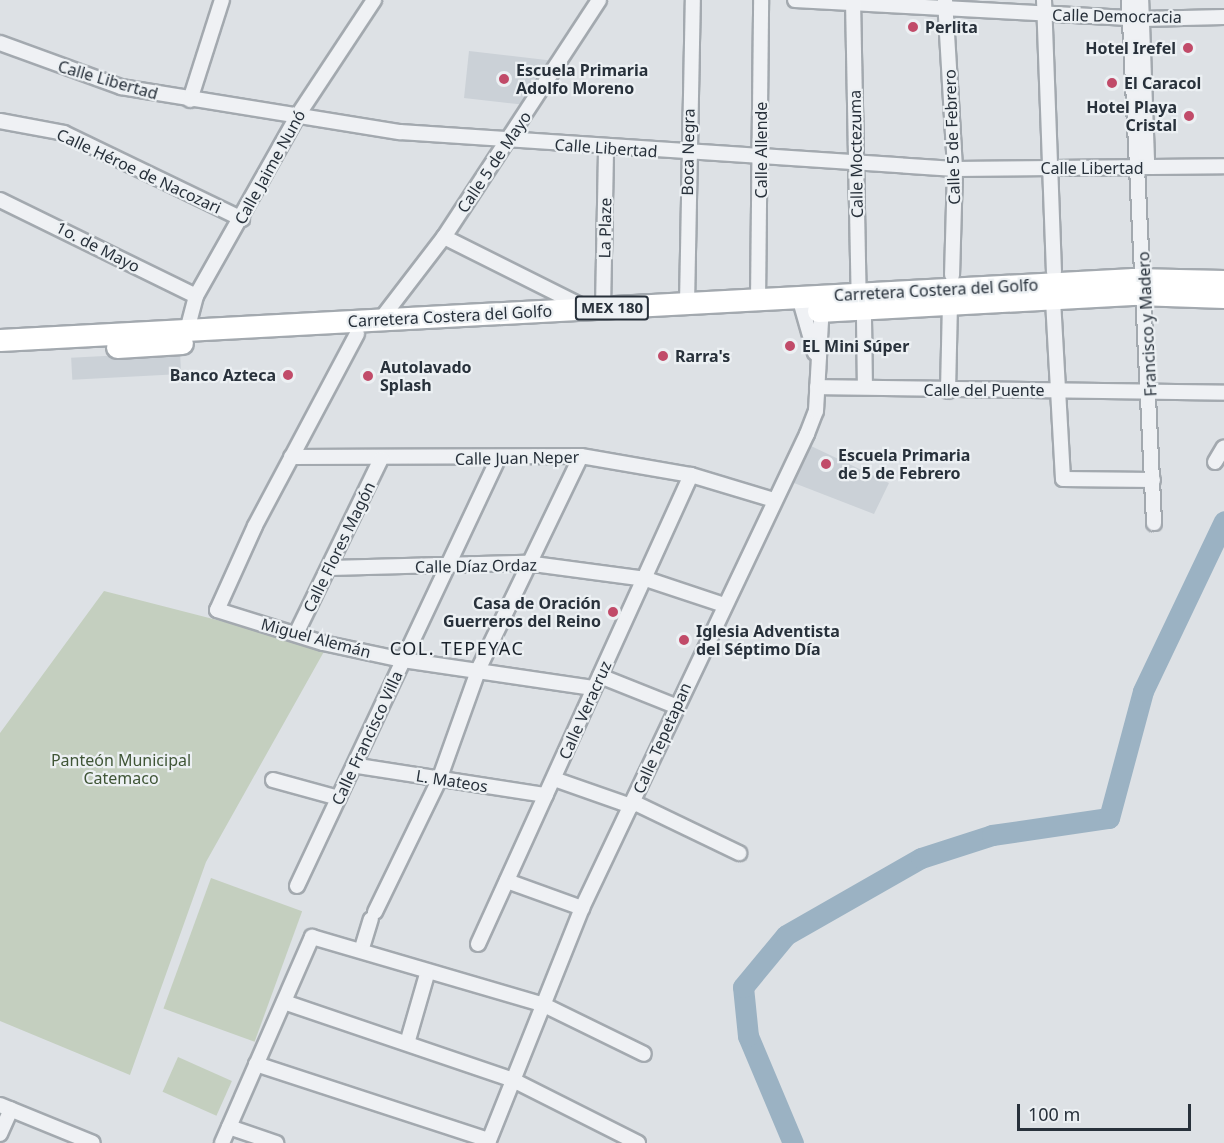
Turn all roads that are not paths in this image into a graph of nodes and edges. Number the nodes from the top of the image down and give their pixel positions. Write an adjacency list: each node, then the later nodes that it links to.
1 (222, 0): 16 (street)
2 (374, 0): 17 (street, Calle Jaime Nunó)
3 (599, 0): 19 (street, Calle 5 de Mayo)
4 (693, 0): 21 (street, Boca Negra)
5 (761, 0): 22 (street, Calle Allende)
6 (795, 0): 10 (street, Calle Democracia)
7 (1044, 0): 12 (street)
8 (1129, 0): 14 (street, Francisco y Madero)
9 (1141, 0): 14 (street, Francisco y Madero)
10 (853, 3): 11 (street, Calle Democracia); 23 (street, Calle Moctezuma)
11 (945, 5): 12 (street, Calle Democracia); 27 (street, Calle 5 de Febrero)
12 (1045, 15): 14 (street, Calle Democracia); 26 (street)
13 (1224, 17): 14 (street, Calle Democracia)
14 (1136, 19): 25 (street, Francisco y Madero)
15 (0, 43): 16 (street, Calle Libertad)
16 (190, 100): 17 (street, Calle Libertad)
17 (298, 115): 19 (street, Calle Libertad); 29 (street, Calle Jaime Nunó)
18 (0, 121): 29 (street, Calle Héroe de Nacozari)
19 (507, 142): 20 (street, Calle Libertad); 30 (street, Calle 5 de Mayo)
20 (606, 148): 21 (street, Calle Libertad); 45 (street, La Plaze)
21 (687, 153): 22 (street, Calle Libertad); 40 (street, Boca Negra)
22 (761, 159): 23 (street, Calle Libertad); 38 (street, Calle Allende)
23 (855, 164): 27 (street, Calle Libertad); 44 (street, Calle Moctezuma)
24 (1224, 166): 25 (street, Calle Libertad)
25 (1141, 167): 26 (street, Calle Libertad); 34 (street, Francisco y Madero)
26 (1051, 168): 27 (street, Calle Libertad); 31 (street)
27 (956, 169): 32 (street, Calle 5 de Febrero)
28 (0, 200): 35 (street, 1o. de Mayo)
29 (242, 219): 35 (street, Calle Jaime Nunó)
30 (444, 237): 45 (street); 46 (street, Calle 5 de Mayo)
31 (1054, 272)
32 (952, 275)
33 (1224, 281): 34 (main road, Carretera Costera del Golfo / MEX 180)
34 (1144, 287): 36 (main road, Carretera Costera del Golfo / MEX 180); 37 (main road, Carretera Costera del Golfo / MEX 180); 39 (main road, Carretera Costera del Golfo / MEX 180); 56 (street, Francisco y Madero)
35 (196, 296): 48 (street, Calle Jaime Nunó)
36 (1224, 297)
37 (904, 298): 43 (main road, Carretera Costera del Golfo / MEX 180); 44 (main road, Carretera Costera del Golfo / MEX 180)
38 (758, 300): 40 (main road, Carretera Costera del Golfo / MEX 180); 41 (main road, Carretera Costera del Golfo / MEX 180)
39 (1053, 300): 43 (main road, Carretera Costera del Golfo / MEX 180); 54 (street)
40 (687, 304): 45 (main road, Carretera Costera del Golfo / MEX 180)
41 (799, 304): 42 (main road, Carretera Costera del Golfo / MEX 180); 47 (main road, Carretera Costera del Golfo / MEX 180); 51 (street)
42 (822, 304): 44 (main road, Carretera Costera del Golfo / MEX 180); 51 (street, Calle Tepetapan)
43 (950, 304): 55 (street)
44 (860, 307): 53 (street, Calle Moctezuma)
45 (596, 309): 46 (main road, Carretera Costera del Golfo / MEX 180)
46 (381, 319): 48 (main road, Carretera Costera del Golfo / MEX 180)
47 (357, 334): 48 (main road, Carretera Costera del Golfo / MEX 180); 60 (street)
48 (185, 336): 49 (main road, Carretera Costera del Golfo / MEX 180); 50 (main road, Carretera Costera del Golfo / MEX 180)
49 (0, 340)
50 (0, 354)
51 (816, 355): 52 (street, Calle Tepetapan)
52 (817, 387): 53 (street, Calle del Puente); 66 (street, Calle Tepetapan)
53 (865, 387): 55 (street, Calle del Puente)
54 (1060, 390): 55 (street, Calle del Puente); 56 (street, Calle del Puente); 65 (street)
55 (948, 392)
56 (1150, 393): 57 (street, Calle del Puente); 65 (street, Francisco y Madero)
57 (1224, 393)
58 (1224, 447): 63 (street)
59 (581, 456): 62 (street, Calle Juan Neper); 64 (street, Calle Juan Neper); 68 (street)
60 (291, 457): 61 (street, Calle Juan Neper); 73 (street, Miguel Alemán)
61 (381, 459): 62 (street, Calle Juan Neper); 70 (street, Calle Flores Magón)
62 (498, 459): 69 (street, Calle Francisco Villa)
63 (1215, 462)
64 (691, 475): 66 (street, Calle Juan Neper); 71 (street, Calle Veracruz)
65 (1153, 480): 67 (street, Francisco y Madero)
66 (774, 500): 72 (street, Calle Tepetapan)
67 (1154, 523)
68 (526, 563): 69 (street, Calle Díaz Ordaz); 71 (street, Calle Díaz Ordaz); 75 (street)
69 (445, 566): 70 (street, Calle Díaz Ordaz); 74 (street, Calle Francisco Villa)
70 (330, 568): 73 (street, Calle Flores Magón)
71 (646, 579): 72 (street, Calle Díaz Ordaz); 76 (street, Calle Veracruz)
72 (724, 605): 77 (street, Calle Tepetapan)
73 (296, 634): 74 (street, Miguel Alemán)
74 (403, 660): 75 (street, Miguel Alemán); 78 (street, Calle Francisco Villa)
75 (479, 668): 76 (street, Miguel Alemán); 81 (street)
76 (596, 682): 77 (street, Miguel Alemán); 79 (street, Calle Veracruz)
77 (675, 706): 84 (street, Calle Tepetapan)
78 (358, 766): 81 (street, L. Mateos); 83 (street, Calle Francisco Villa)
79 (554, 778): 82 (street, Calle Veracruz); 84 (street)
80 (273, 780): 83 (street)
81 (439, 780): 82 (street, L. Mateos); 90 (street)
82 (546, 795): 86 (street, Calle Veracruz)
83 (339, 798): 87 (street, Calle Francisco Villa)
84 (632, 804): 85 (street); 88 (street, Calle Tepetapan)
85 (739, 853)
86 (507, 881): 88 (street); 89 (street, Calle Veracruz)
87 (297, 886)
88 (582, 908): 93 (street, Calle Tepetapan)
89 (478, 944)
90 (362, 948): 91 (street); 92 (street)
91 (427, 974): 93 (street); 94 (street)
92 (284, 1002): 94 (street); 96 (street)
93 (544, 1005): 95 (street); 97 (street, Calle Tepetapan)
94 (408, 1040): 97 (street)
95 (644, 1054)
96 (256, 1064): 99 (street); 102 (street)
97 (513, 1080): 102 (street, Calle Tepetapan); 106 (street)
98 (5, 1107): 100 (street); 101 (street)
99 (229, 1127): 104 (street); 105 (street)
100 (0, 1134)
101 (76, 1140): 103 (street)
102 (488, 1141)
103 (93, 1143)
104 (222, 1143)
105 (276, 1143)
106 (638, 1143)

